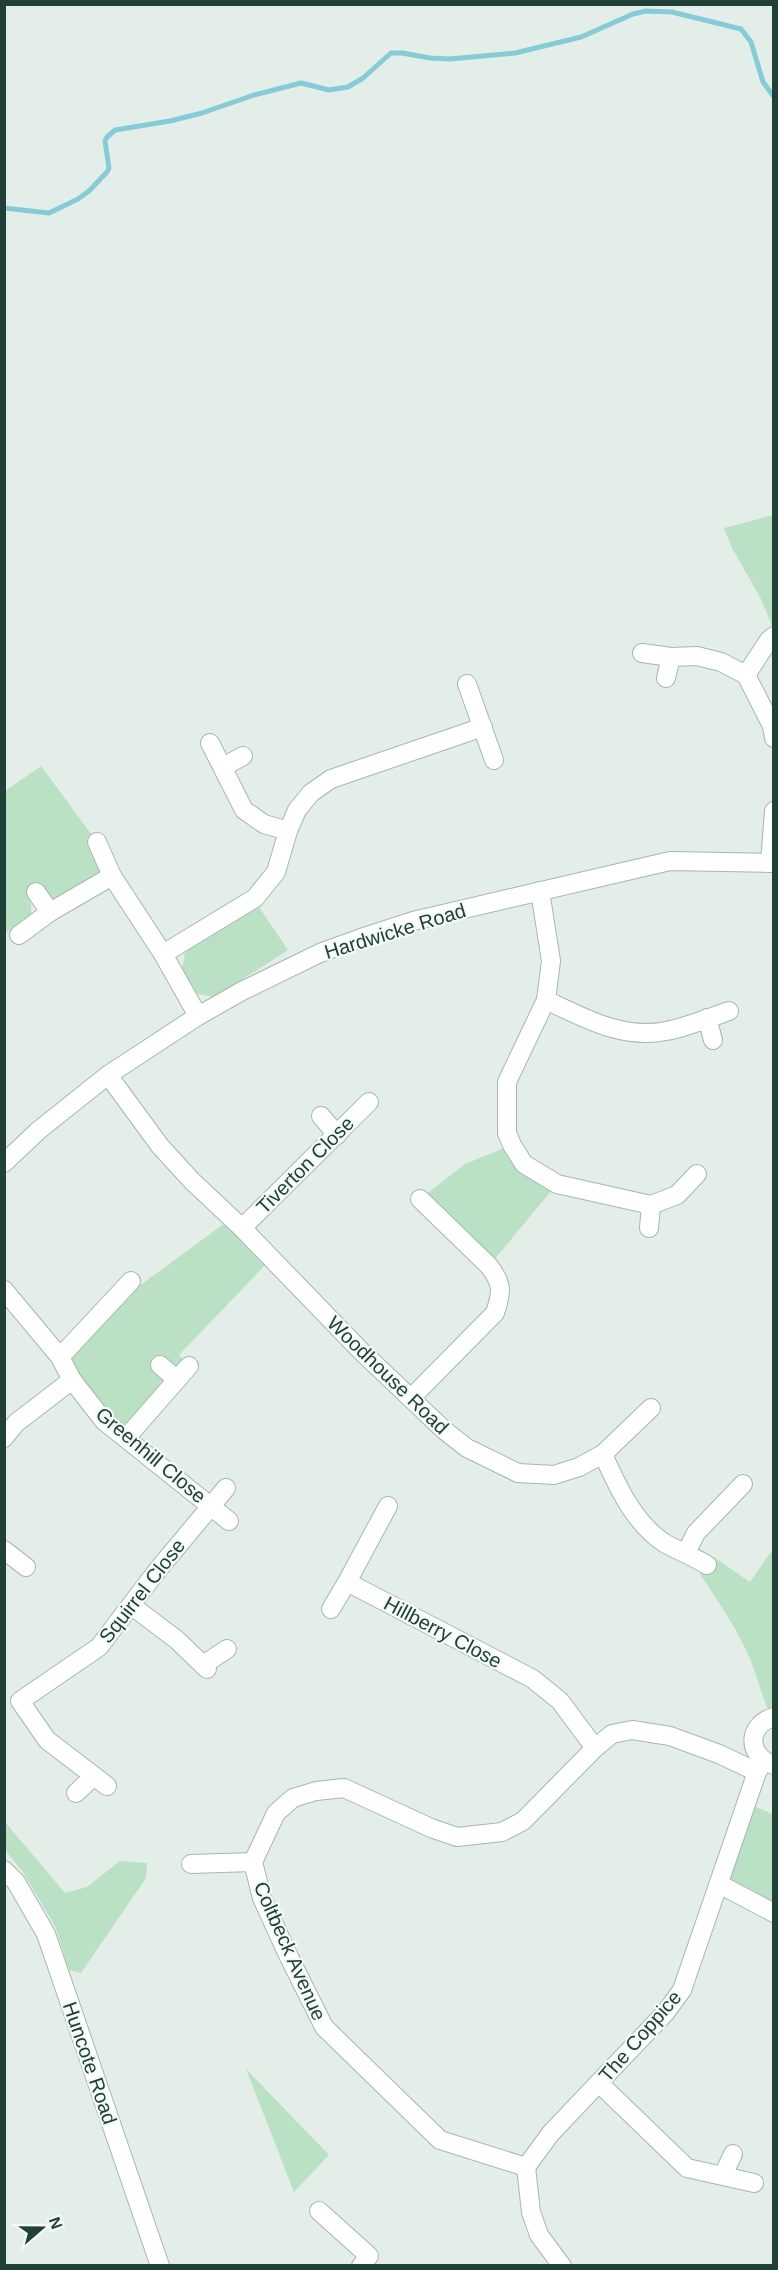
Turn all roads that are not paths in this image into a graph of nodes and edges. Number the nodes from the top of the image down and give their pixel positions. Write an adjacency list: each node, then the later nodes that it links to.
1 (774, 636): 4 (street)
2 (642, 653): 3 (street)
3 (671, 657): 4 (street); 5 (street)
4 (746, 675): 8 (street)
5 (666, 678)
6 (467, 684): 7 (street)
7 (483, 727): 11 (street); 14 (street)
8 (774, 738)
9 (210, 743): 12 (street)
10 (243, 756): 12 (street)
11 (494, 760)
12 (223, 768): 14 (street)
13 (774, 811): 16 (street)
14 (288, 831): 22 (street)
15 (97, 842): 17 (street)
16 (772, 863): 18 (street, Hardwicke Road)
17 (112, 876): 20 (street); 22 (street)
18 (540, 891): 23 (street); 25 (street, Hardwicke Road)
19 (36, 892): 20 (street)
20 (50, 912): 21 (street)
21 (19, 935)
22 (163, 954): 25 (street)
23 (546, 1000): 26 (street); 35 (street)
24 (729, 1011): 26 (street)
25 (198, 1016): 28 (street, Hardwicke Road)
26 (707, 1018): 27 (street)
27 (713, 1040)
28 (108, 1075): 32 (street, Hardwicke Road); 36 (street, Woodhouse Road)
29 (369, 1102): 31 (street, Tiverton Close)
30 (321, 1116): 31 (street)
31 (337, 1134): 36 (street, Tiverton Close)
32 (4, 1163)
33 (697, 1174): 35 (street)
34 (420, 1199): 43 (street)
35 (651, 1204): 37 (street)
36 (242, 1228): 43 (street, Woodhouse Road)
37 (649, 1228)
38 (131, 1281): 40 (street)
39 (4, 1290): 40 (street, Greenhill Close)
40 (60, 1357): 42 (street, Greenhill Close)
41 (160, 1365): 46 (street)
42 (72, 1380): 45 (street); 46 (street, Greenhill Close)
43 (411, 1398): 47 (street, Woodhouse Road)
44 (651, 1408): 47 (street, Woodhouse Road)
45 (4, 1438)
46 (126, 1438): 50 (street, Greenhill Close)
47 (603, 1454): 54 (street)
48 (743, 1484): 54 (street)
49 (226, 1488): 50 (street, Squirrel Close)
50 (211, 1506): 52 (street, Greenhill Close); 58 (street, Squirrel Close)
51 (388, 1506): 57 (street)
52 (229, 1521)
53 (4, 1550): 56 (street)
54 (686, 1552): 55 (street)
55 (707, 1566)
56 (26, 1567)
57 (347, 1582): 59 (street); 63 (street, Hillberry Close)
58 (132, 1606): 60 (street); 61 (street, Squirrel Close)
59 (331, 1609)
60 (227, 1649)
61 (12, 1704): 65 (street, Squirrel Close)
62 (774, 1717): 64 (street)
63 (595, 1748): 64 (street, Coltbeck Avenue); 66 (street, Coltbeck Avenue)
64 (765, 1766): 69 (street, The Coppice)
65 (76, 1793)
66 (253, 1862): 67 (street); 73 (street, Coltbeck Avenue)
67 (191, 1864)
68 (4, 1870): 77 (street, Huncote Road)
69 (719, 1884): 70 (street); 71 (street, The Coppice)
70 (774, 1913)
71 (600, 2084): 73 (street, The Coppice); 74 (street)
72 (733, 2154): 74 (street)
73 (526, 2167): 79 (street)
74 (723, 2175): 75 (street)
75 (754, 2183)
76 (319, 2211): 78 (street)
77 (160, 2265)
78 (361, 2265)
79 (562, 2265)

